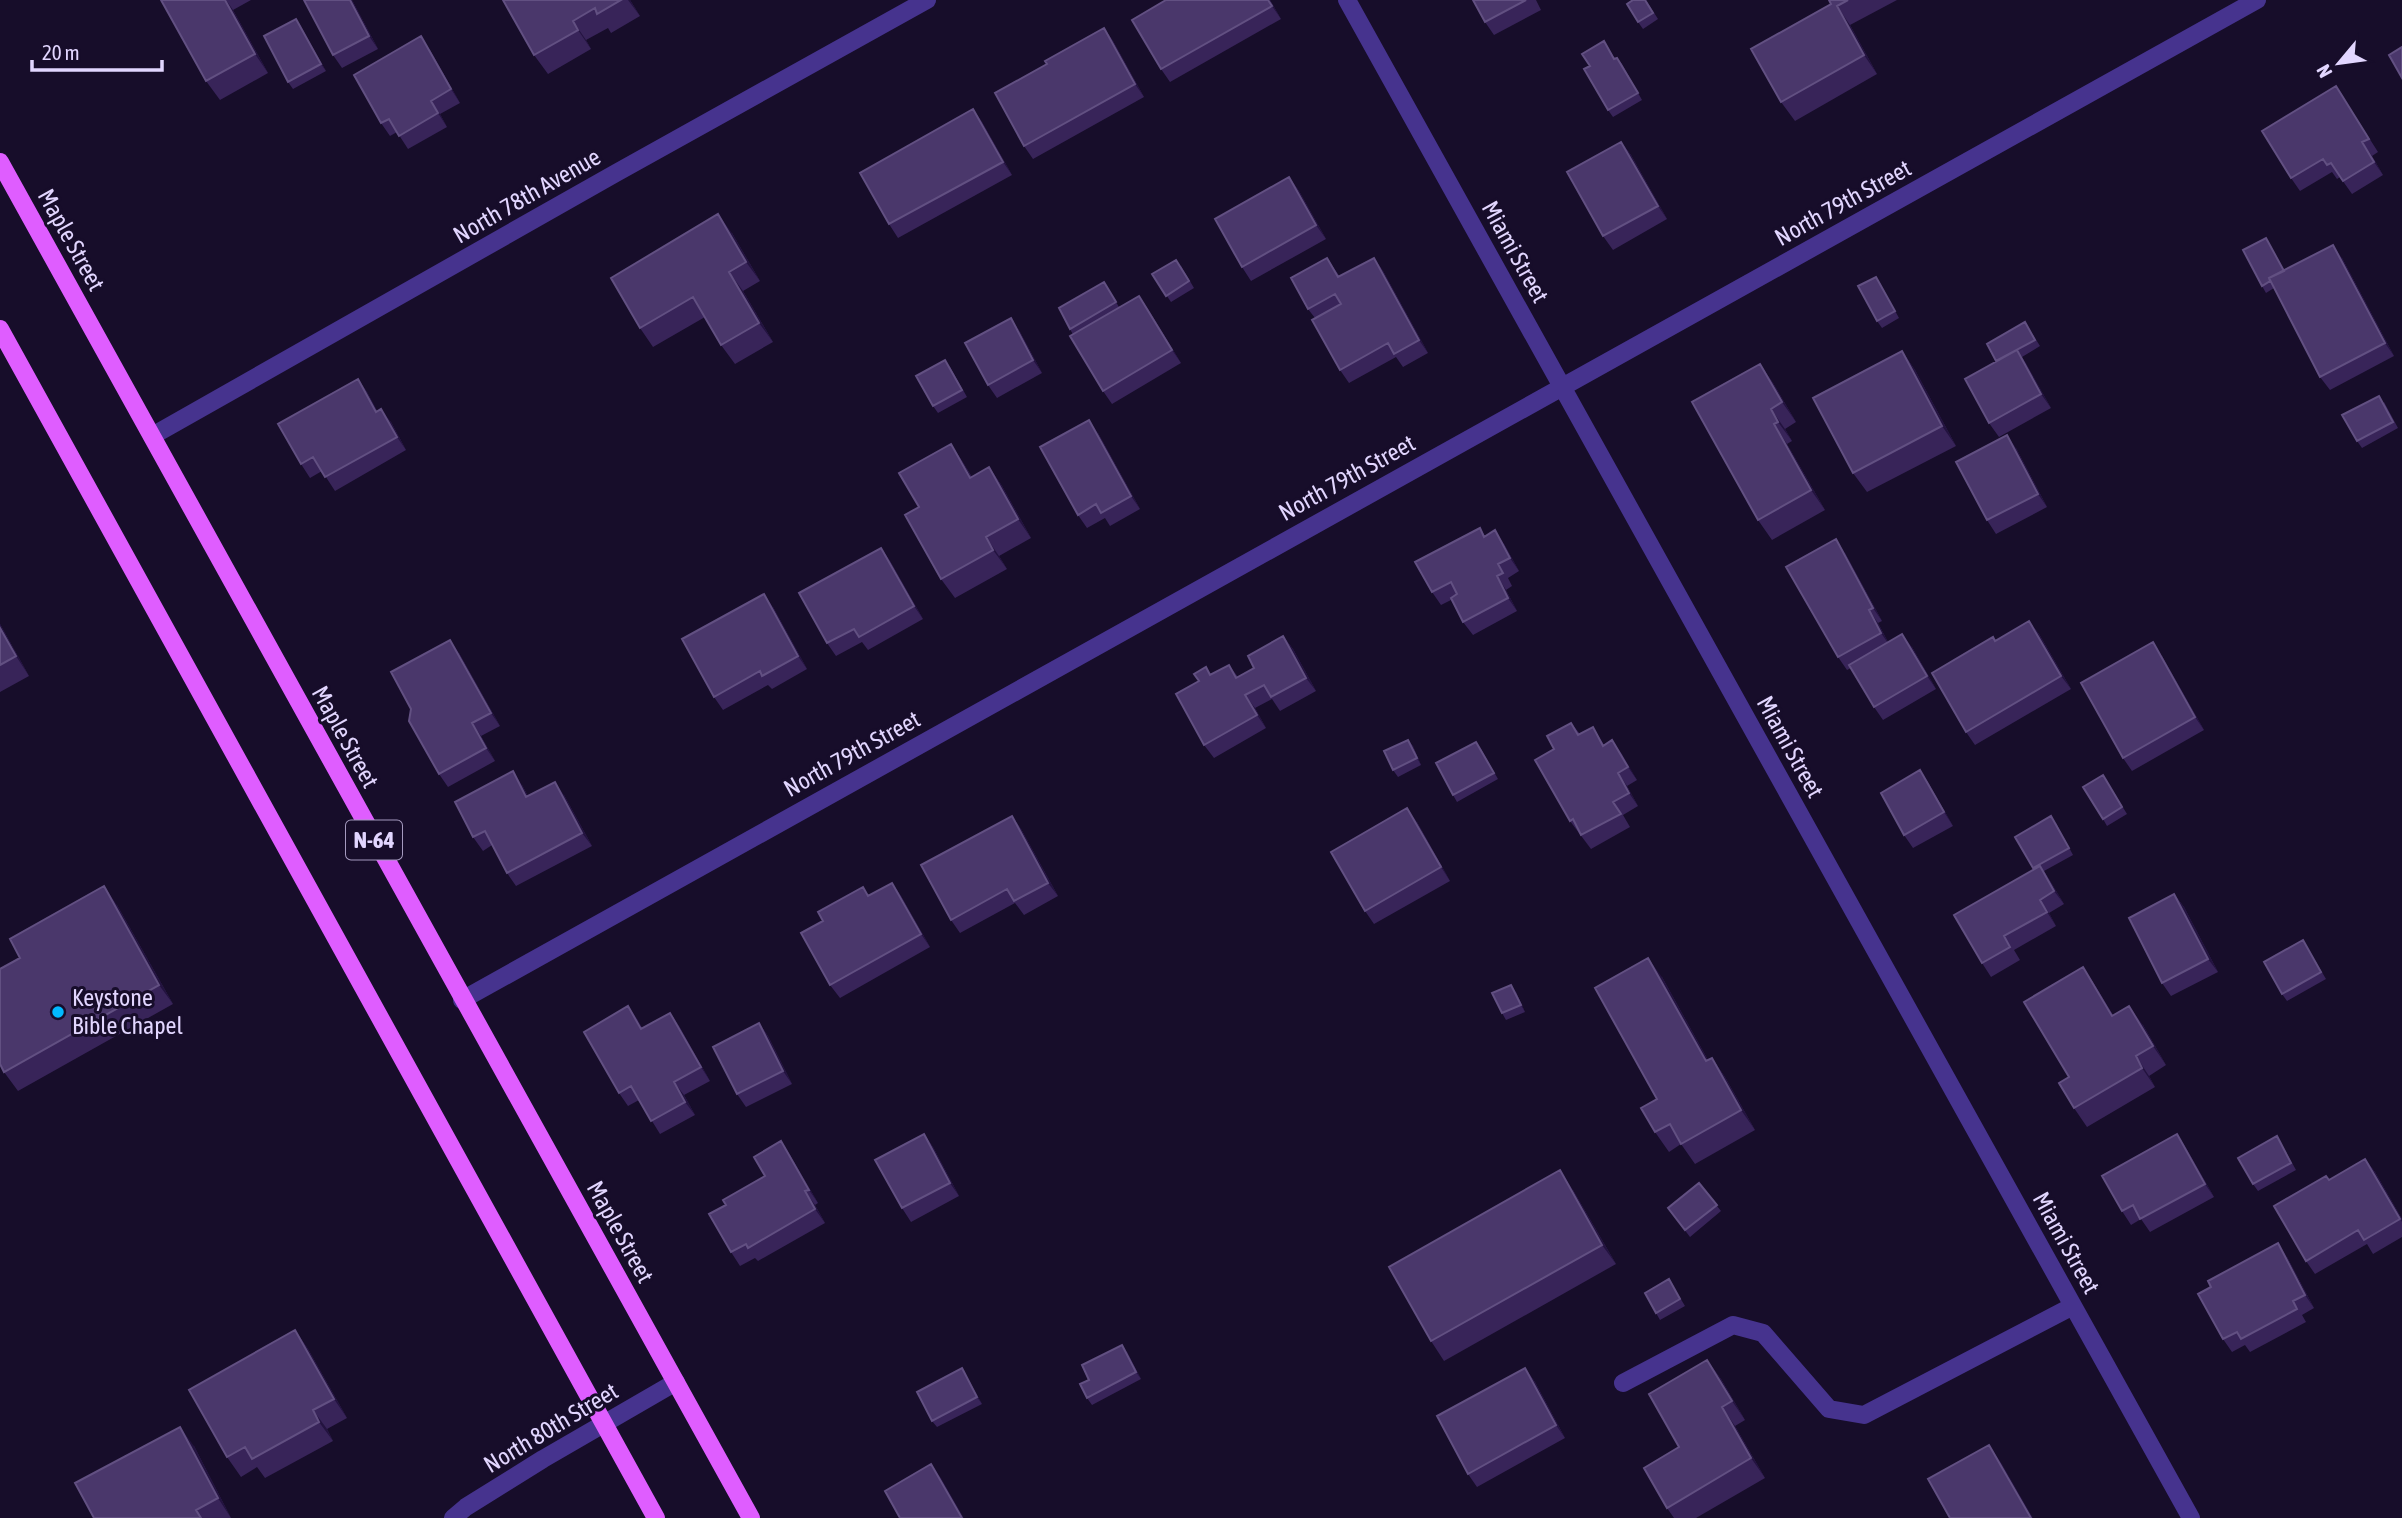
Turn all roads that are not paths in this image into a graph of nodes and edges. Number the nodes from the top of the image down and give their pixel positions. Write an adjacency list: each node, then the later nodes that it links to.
1 (927, 0): 7 (street, North 78th Avenue)
2 (1347, 0): 6 (street, Miami Street)
3 (2257, 0): 6 (street, North 79th Street)
4 (0, 162): 7 (main road, Maple Street / N-64)
5 (0, 329): 12 (main road)
6 (1562, 387): 8 (street, North 79th Street); 9 (street, Miami Street)
7 (152, 436): 8 (main road, Maple Street / N-64)
8 (462, 1000): 10 (main road, Maple Street / N-64)
9 (2073, 1306): 11 (street); 16 (street, Miami Street)
10 (676, 1382): 12 (street, North 80th Street); 15 (main road, Maple Street / N-64)
11 (1623, 1384)
12 (604, 1424): 13 (street, North 80th Street); 14 (main road)
13 (453, 1518)
14 (656, 1518)
15 (751, 1518)
16 (2191, 1518)

